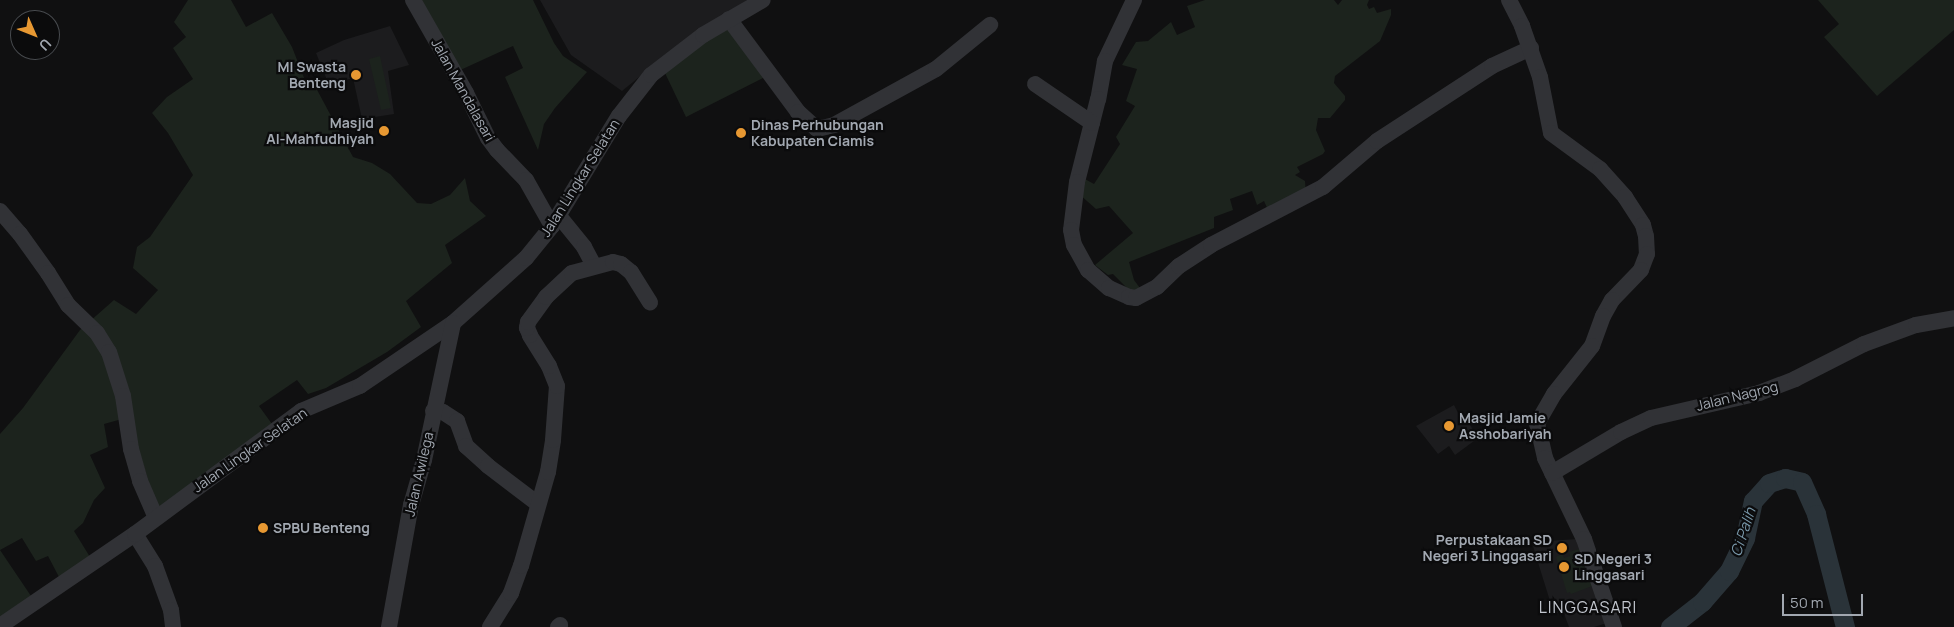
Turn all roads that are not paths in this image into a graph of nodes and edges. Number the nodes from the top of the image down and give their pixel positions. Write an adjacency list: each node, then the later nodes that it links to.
1 (413, 0): 11 (street, Jalan Mandalasari)
2 (763, 0): 5 (street, Jalan Lingkar Selatan)
3 (1134, 0): 9 (street)
4 (1509, 0): 7 (street)
5 (729, 19): 6 (street); 11 (street, Jalan Lingkar Selatan)
6 (990, 25)
7 (1531, 48): 9 (street); 17 (street)
8 (1035, 84): 9 (street)
9 (1092, 123)
10 (0, 211): 19 (street)
11 (555, 221): 12 (street, Jalan Mandalasari); 15 (street, Jalan Lingkar Selatan)
12 (594, 266): 13 (street); 18 (street)
13 (650, 302)
14 (1954, 318): 17 (street, Jalan Nagrog)
15 (453, 323): 16 (street, Jalan Awilega); 19 (street, Jalan Lingkar Selatan)
16 (434, 411): 18 (street); 23 (street, Jalan Awilega)
17 (1552, 473): 25 (street)
18 (538, 504): 24 (street)
19 (156, 518): 20 (street, Jalan Lingkar Selatan)
20 (135, 534): 21 (street, Jalan Lingkar Selatan); 22 (street)
21 (0, 626)
22 (174, 627)
23 (389, 627)
24 (490, 627)
25 (1614, 627)

